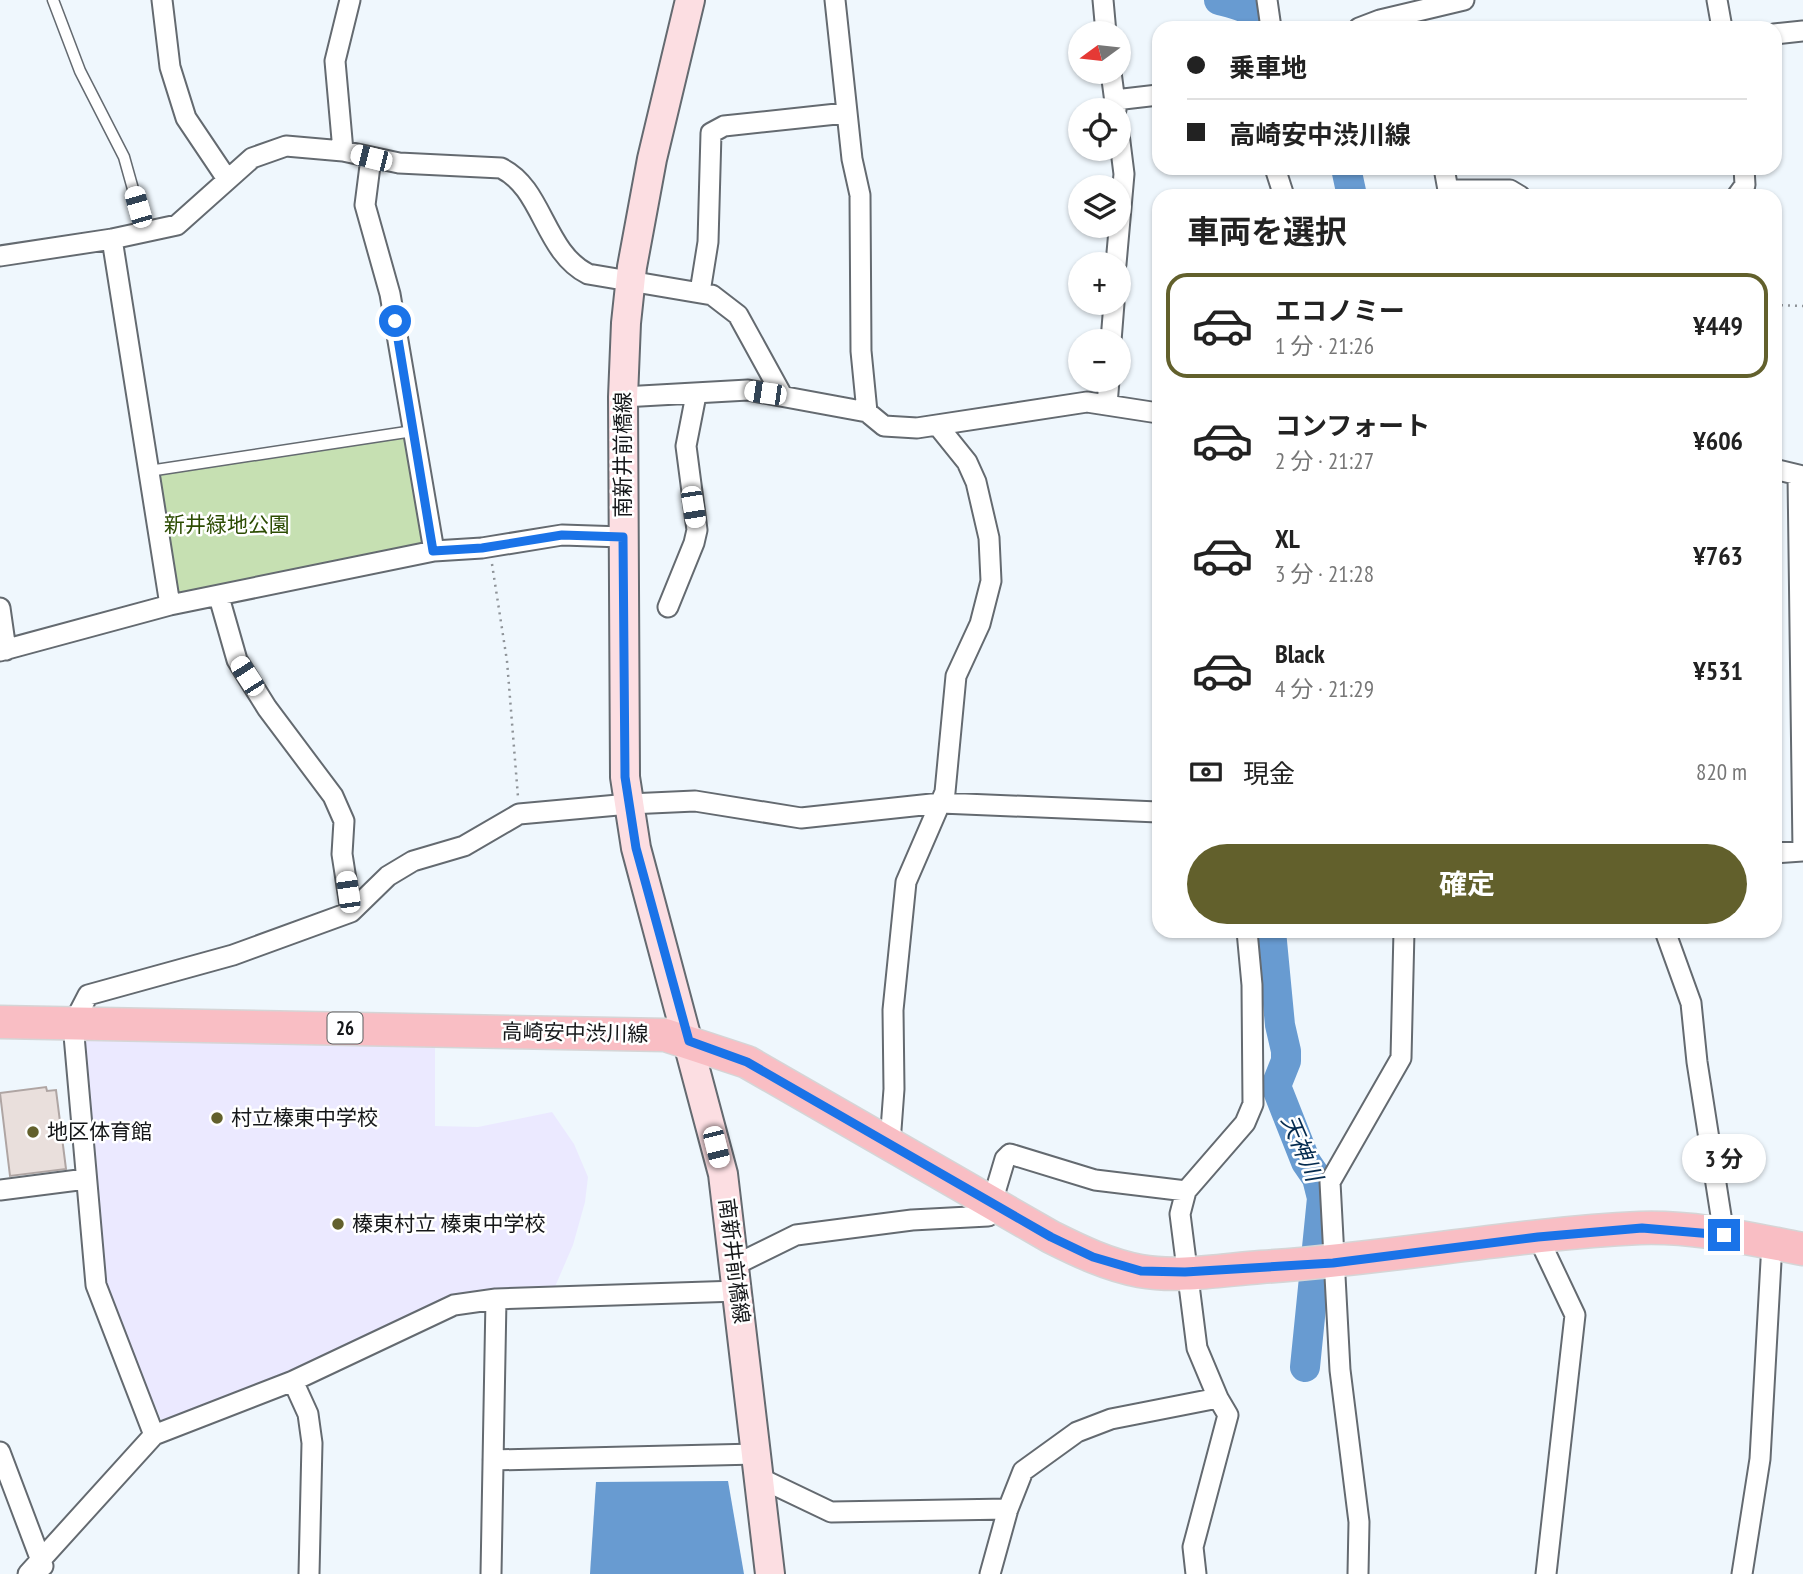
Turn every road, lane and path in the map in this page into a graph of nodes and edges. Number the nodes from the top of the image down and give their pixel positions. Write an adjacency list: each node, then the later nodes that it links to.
1 (53, 0): 24 (lane)
2 (162, 0): 23 (street)
3 (350, 0): 20 (street)
4 (690, 0): 28 (main road, 南新井前橋線)
5 (835, 0): 19 (street)
6 (1102, 0): 11 (street)
7 (1267, 0): 12 (street)
8 (1464, 0): 10 (street)
9 (1717, 0): 14 (street)
10 (1428, 19): 13 (street)
11 (1105, 21)
12 (1270, 21)
13 (1377, 21)
14 (1721, 21)
15 (1803, 31): 16 (street)
16 (1782, 33)
17 (1152, 96): 18 (street)
18 (1131, 101)
19 (846, 113): 29 (street); 37 (street)
20 (343, 150): 21 (street); 23 (street)
21 (371, 158): 28 (street); 40 (street)
22 (1123, 161): 26 (street)
23 (227, 179): 24 (street)
24 (145, 232): 25 (street)
25 (111, 239): 27 (street); 41 (street)
26 (1117, 252)
27 (0, 256)
28 (631, 280): 29 (street); 35 (main road, 南新井前橋線)
29 (700, 292): 34 (street)
30 (1782, 305): 31 (path)
31 (1803, 306)
32 (1108, 392): 36 (street)
33 (696, 394): 34 (street); 35 (street); 49 (street)
34 (782, 395): 37 (street)
35 (623, 397): 44 (main road, 南新井前橋線)
36 (1107, 405): 38 (street); 39 (street)
37 (867, 412): 39 (street)
38 (1152, 412)
39 (938, 426): 52 (street)
40 (413, 431): 41 (lane); 46 (street)
41 (149, 471): 48 (street)
42 (1782, 471): 43 (street)
43 (1801, 475): 56 (street)
44 (623, 537): 45 (street); 53 (main road, 南新井前橋線)
45 (489, 547): 46 (street); 55 (path)
46 (433, 551): 47 (street)
47 (219, 597): 48 (street); 58 (street)
48 (170, 605): 51 (street)
49 (668, 607)
50 (0, 608): 51 (street)
51 (3, 651)
52 (941, 803): 53 (street); 54 (street); 65 (street)
53 (629, 804): 55 (street); 64 (main road, 南新井前橋線)
54 (1152, 812)
55 (519, 814): 58 (street)
56 (1803, 851): 57 (street)
57 (1782, 852)
58 (351, 912): 63 (street)
59 (1248, 938): 68 (street)
60 (1405, 938): 74 (street)
61 (1668, 938): 70 (street)
62 (0, 1022): 63 (main road, 高崎安中渋川線 / 26)
63 (73, 1024): 64 (main road, 高崎安中渋川線 / 26); 66 (street)
64 (689, 1041): 65 (main road, 高崎安中渋川線 / 26); 76 (main road, 南新井前橋線)
65 (890, 1143): 69 (main road, 高崎安中渋川線 / 26)
66 (86, 1179): 67 (street); 80 (street)
67 (0, 1190)
68 (1186, 1191): 69 (street); 75 (street)
69 (994, 1203): 75 (main road, 高崎安中渋川線 / 26); 76 (street)
70 (1724, 1235): 71 (main road, 高崎安中渋川線 / 26); 72 (main road, 高崎安中渋川線 / 26)
71 (1538, 1237): 74 (main road, 高崎安中渋川線 / 26); 93 (street)
72 (1772, 1243): 73 (main road, 高崎安中渋川線 / 26); 94 (street)
73 (1803, 1249)
74 (1321, 1264): 75 (main road, 高崎安中渋川線 / 26); 92 (street)
75 (1185, 1272): 79 (street)
76 (737, 1278): 77 (street); 83 (main road, 南新井前橋線)
77 (496, 1299): 78 (street); 82 (street)
78 (293, 1381): 80 (street); 87 (street)
79 (1218, 1398): 84 (street); 91 (street)
80 (154, 1435): 85 (street)
81 (0, 1452): 85 (street)
82 (493, 1460): 83 (street); 88 (street)
83 (759, 1466): 84 (street); 89 (main road, 南新井前橋線)
84 (1008, 1509): 90 (street)
85 (43, 1566): 86 (street)
86 (28, 1574)
87 (309, 1574)
88 (491, 1574)
89 (770, 1574)
90 (990, 1574)
91 (1196, 1574)
92 (1358, 1574)
93 (1546, 1574)
94 (1742, 1574)

